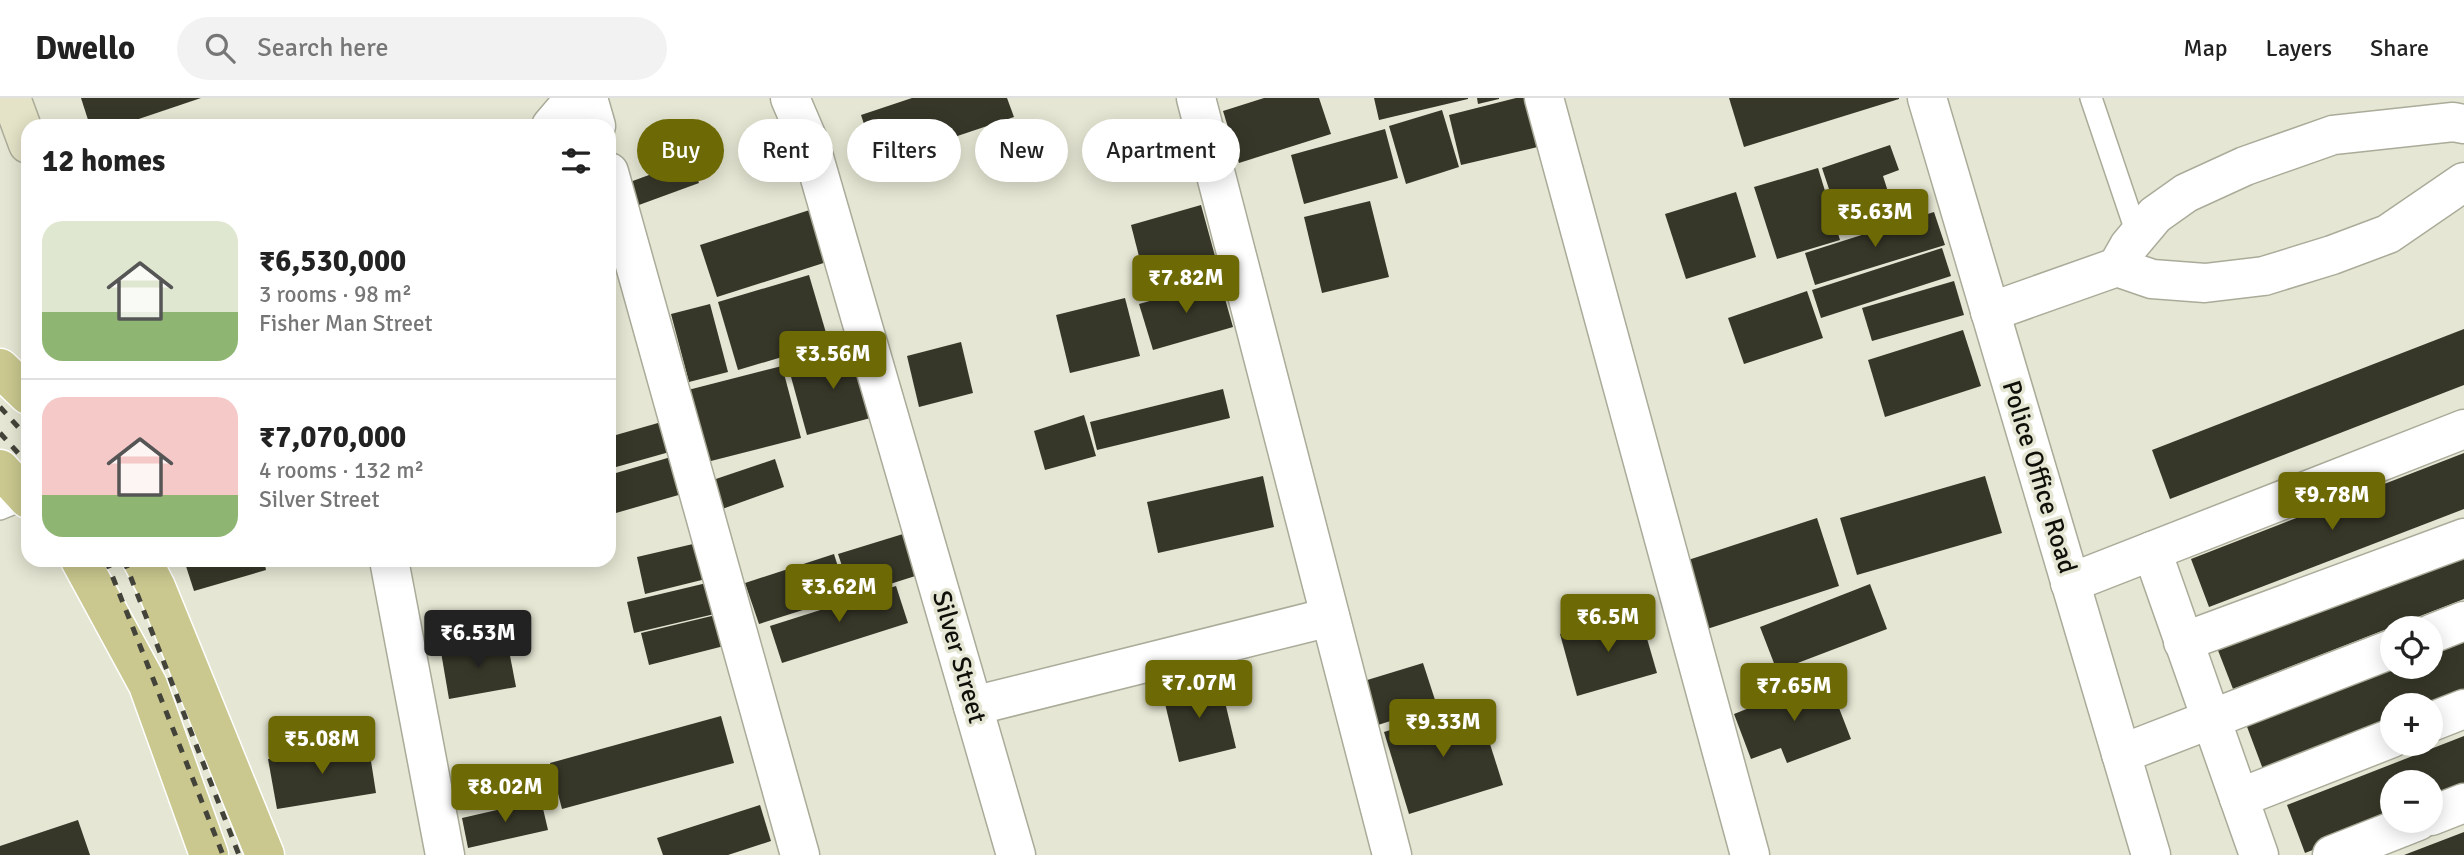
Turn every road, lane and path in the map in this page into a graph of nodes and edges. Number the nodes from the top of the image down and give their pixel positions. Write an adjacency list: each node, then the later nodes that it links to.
1 (11, 98): 12 (main road)
2 (575, 98): 9 (street)
3 (588, 98): 10 (street)
4 (790, 98): 36 (street, Silver Street)
5 (1196, 98): 31 (street)
6 (1544, 98): 52 (street)
7 (1927, 98): 17 (street, Police Office Road)
8 (2091, 98): 15 (lane)
9 (557, 119)
10 (594, 119)
11 (2464, 124): 15 (street)
12 (21, 125)
13 (2464, 181): 16 (street)
14 (616, 197): 49 (street)
15 (2138, 237): 16 (street)
16 (2117, 267): 17 (street)
17 (1990, 312): 30 (street, Police Office Road)
18 (0, 368): 19 (main road)
19 (21, 388)
20 (2464, 429): 26 (street)
21 (0, 469): 22 (main road)
22 (21, 492)
23 (21, 502): 24 (lane)
24 (0, 509)
25 (2464, 538): 34 (street)
26 (2152, 551): 30 (street); 34 (street)
27 (84, 567): 46 (main road)
28 (146, 567): 47 (main road)
29 (390, 567): 48 (street)
30 (2070, 583): 41 (street, Police Office Road)
31 (1330, 617): 36 (street); 51 (street)
32 (2464, 621): 33 (street)
33 (2443, 629)
34 (2183, 642): 39 (street)
35 (2380, 654): 39 (street)
36 (973, 706): 50 (street, Silver Street)
37 (2464, 709): 38 (street)
38 (2443, 717)
39 (2211, 720): 41 (street); 42 (street)
40 (2380, 742): 42 (street)
41 (2121, 754): 53 (street, Police Office Road)
42 (2238, 798): 54 (street)
43 (2464, 803): 44 (street)
44 (2443, 811)
45 (2388, 833): 55 (street)
46 (209, 855)
47 (265, 855)
48 (445, 855)
49 (800, 855)
50 (1016, 855)
51 (1392, 855)
52 (1751, 855)
53 (2151, 855)
54 (2259, 855)
55 (2332, 855)

